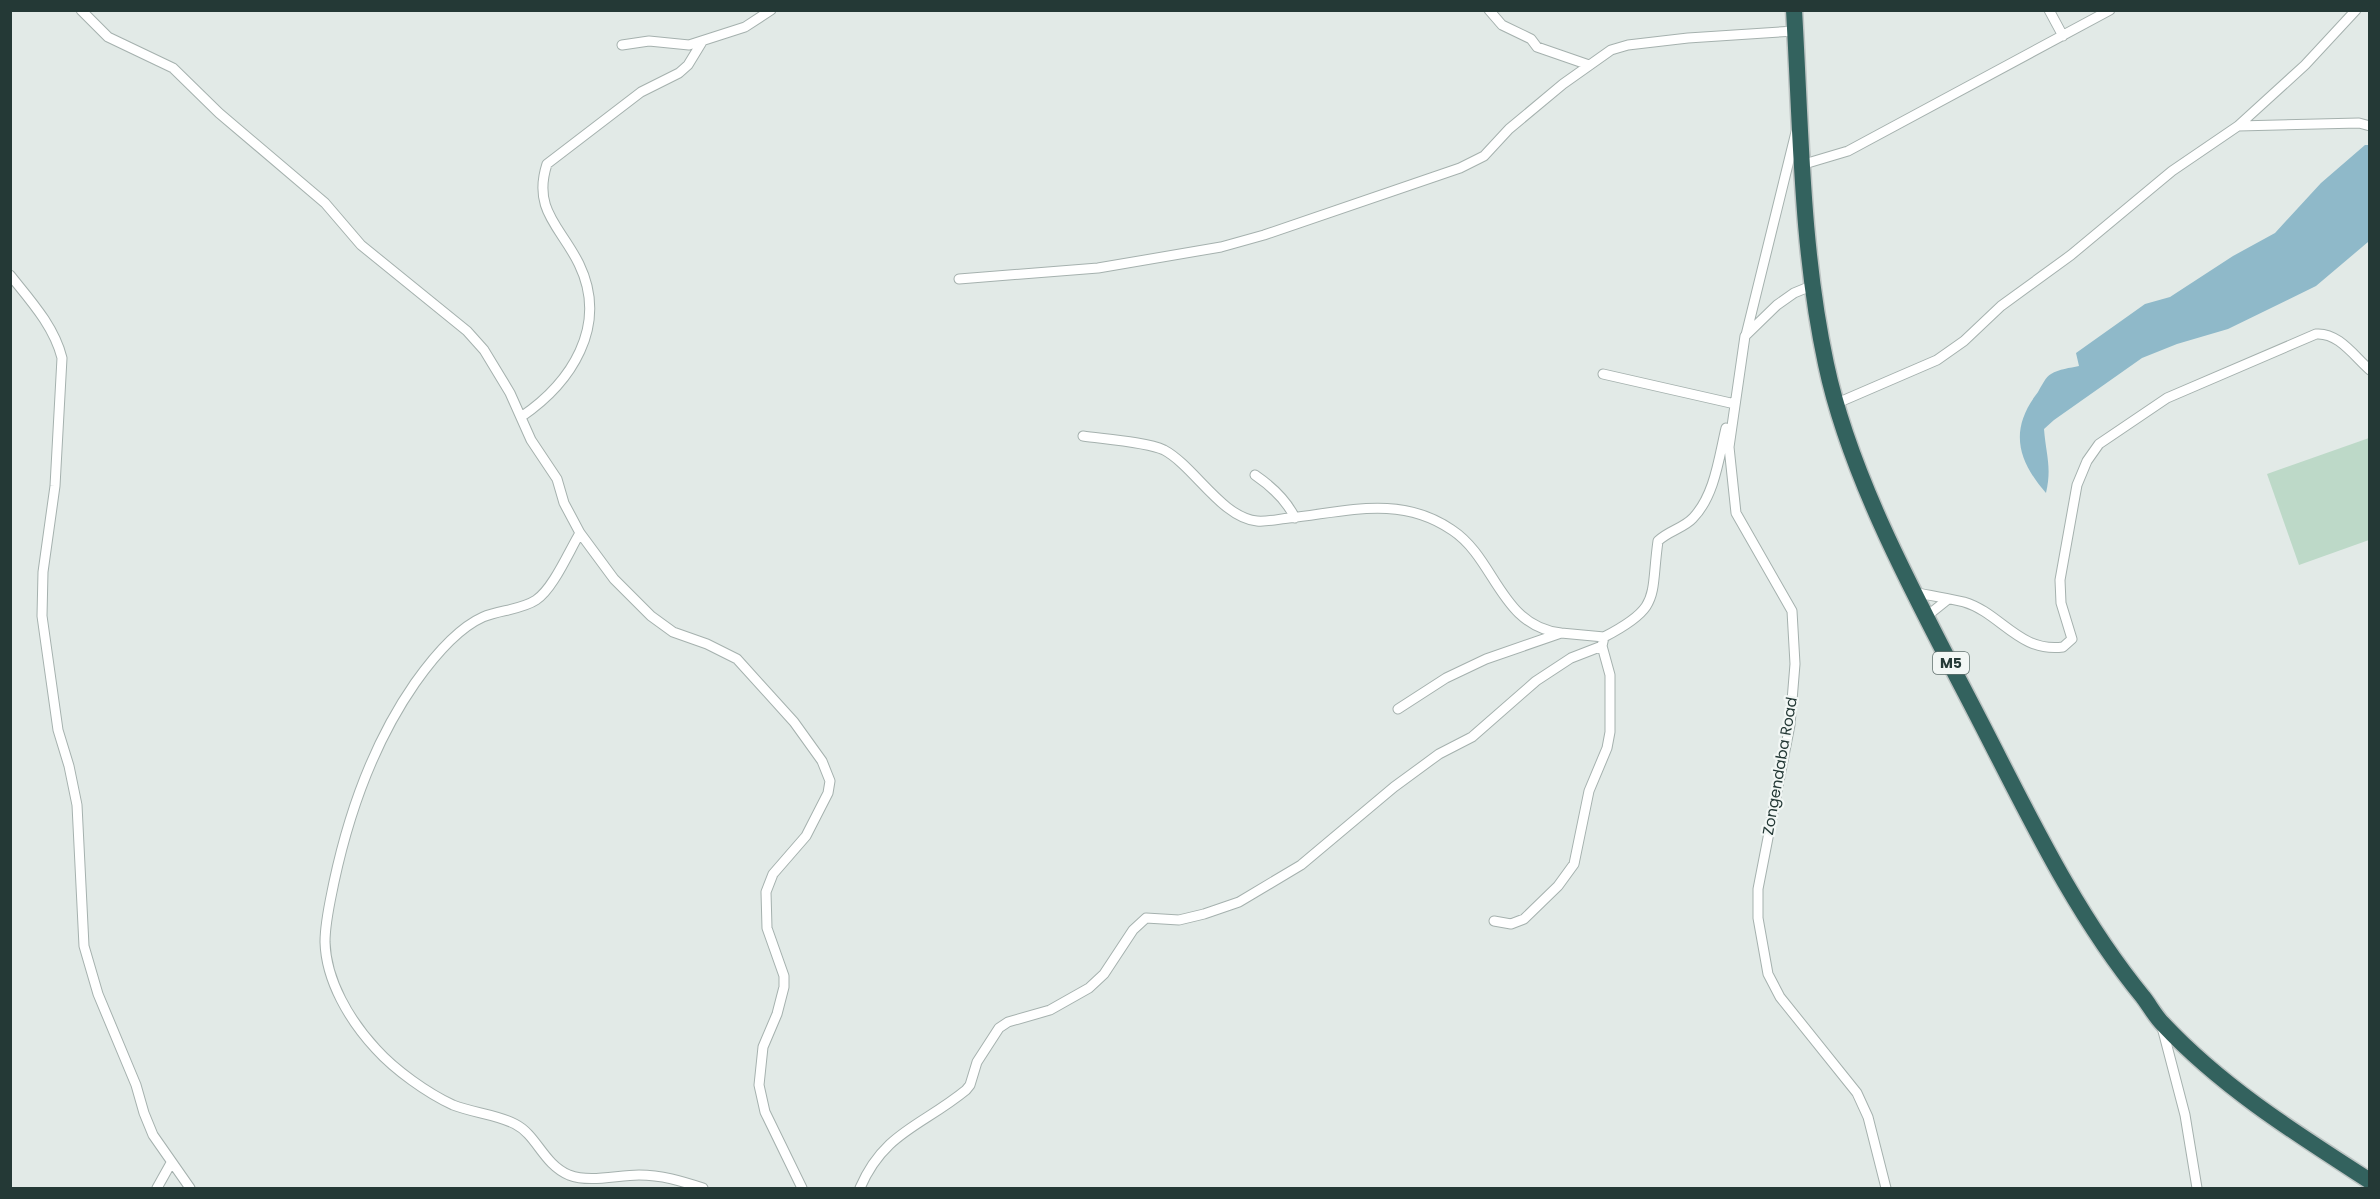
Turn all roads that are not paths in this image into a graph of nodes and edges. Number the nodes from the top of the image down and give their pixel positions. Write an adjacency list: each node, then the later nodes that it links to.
1 (81, 10): 25 (street)
2 (771, 10): 10 (street)
3 (1489, 10): 12 (street)
4 (1794, 10): 8 (highway, M5)
5 (2049, 10): 9 (street)
6 (2110, 10): 9 (street)
7 (2356, 10): 14 (street)
8 (1795, 31): 12 (street); 13 (highway, M5)
9 (2063, 36): 16 (street)
10 (702, 42): 11 (street); 25 (street)
11 (622, 45)
12 (1589, 65): 18 (street)
13 (1799, 124): 16 (highway, M5); 20 (street, Zongendaba Road)
14 (2238, 126): 15 (street); 24 (street)
15 (2370, 126)
16 (1801, 165): 19 (highway, M5)
17 (10, 274): 39 (street)
18 (958, 279)
19 (1811, 286): 20 (street); 24 (highway, M5)
20 (1745, 336): 23 (street, Zongendaba Road)
21 (2370, 370): 32 (street)
22 (1603, 374): 23 (street)
23 (1735, 404): 26 (street, Zongendaba Road)
24 (1835, 404): 31 (highway, M5)
25 (521, 417): 30 (street)
26 (1732, 419): 35 (street); 46 (street, Zongendaba Road)
27 (1083, 436): 29 (street)
28 (1255, 475): 29 (street)
29 (1294, 518): 34 (street)
30 (580, 533): 43 (street); 44 (street)
31 (1914, 592): 32 (street); 33 (highway, M5)
32 (1947, 600): 33 (street)
33 (1926, 616): 38 (highway, M5)
34 (1561, 633): 35 (street); 36 (street)
35 (1603, 641): 37 (street); 45 (street)
36 (1398, 709)
37 (1494, 921)
38 (2160, 1022): 40 (highway, M5); 47 (street)
39 (171, 1163): 41 (street); 42 (street)
40 (2370, 1181)
41 (157, 1188)
42 (190, 1188)
43 (703, 1188)
44 (802, 1188)
45 (860, 1188)
46 (1886, 1188)
47 (2197, 1188)

